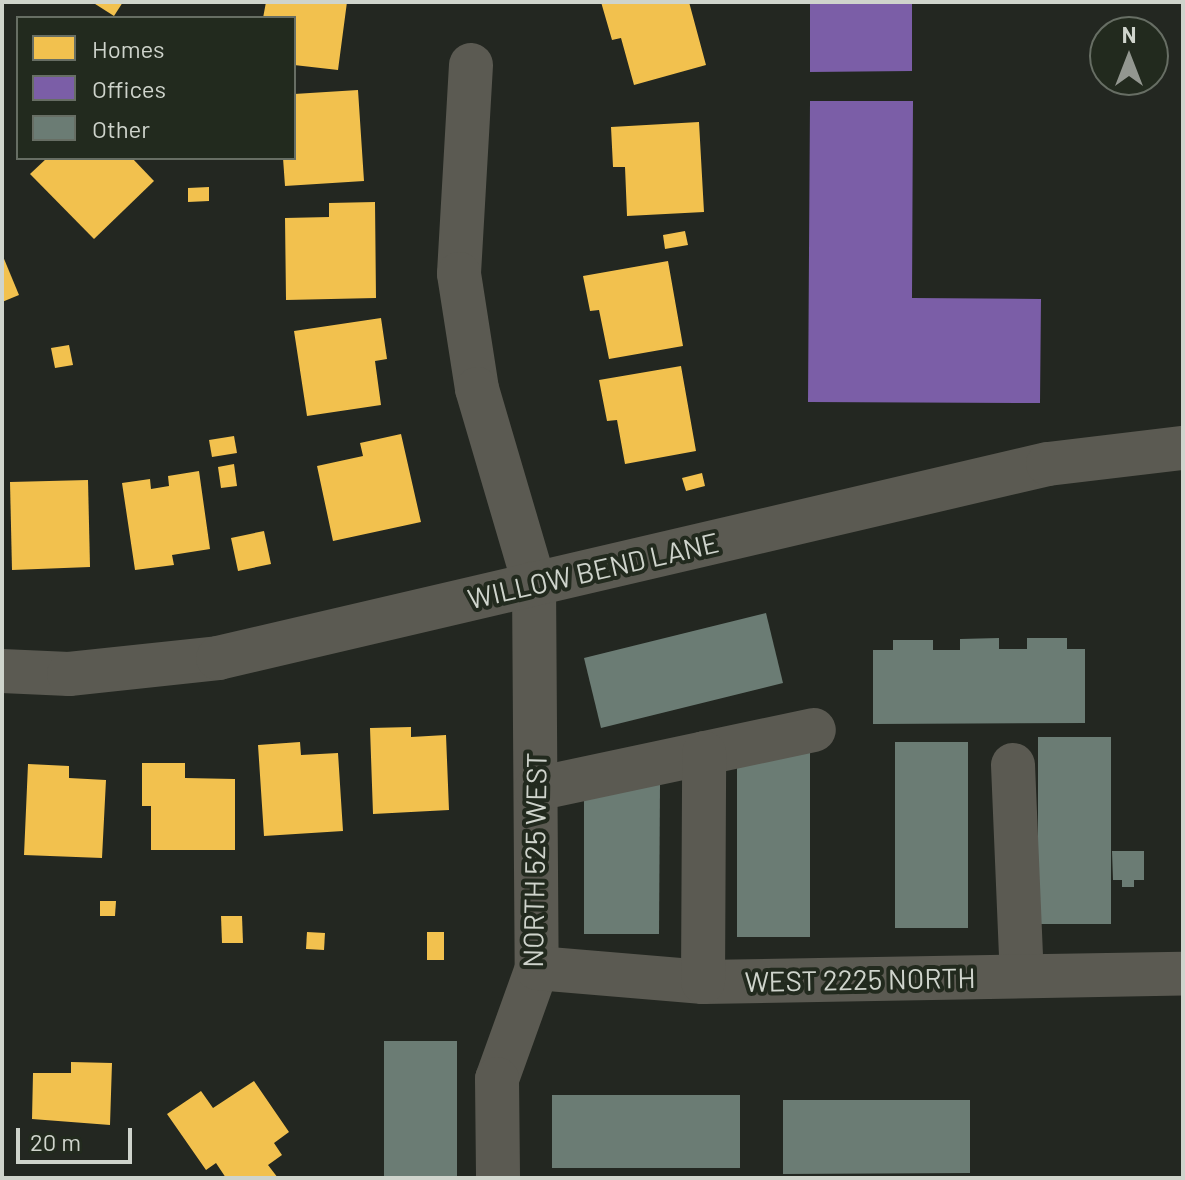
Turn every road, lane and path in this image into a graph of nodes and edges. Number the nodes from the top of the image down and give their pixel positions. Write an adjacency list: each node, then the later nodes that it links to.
1 (471, 65): 3 (street, NORTH 525 WEST)
2 (1183, 448): 3 (street, WILLOW BEND LANE)
3 (534, 583): 4 (street, WILLOW BEND LANE); 8 (street, NORTH 525 WEST)
4 (2, 671)
5 (814, 730): 6 (street)
6 (704, 753): 8 (street); 12 (street)
7 (1013, 765): 11 (street)
8 (536, 789): 9 (street, NORTH 525 WEST)
9 (537, 968): 12 (street, WEST 2225 NORTH); 13 (street, NORTH 525 WEST)
10 (1183, 974): 11 (street, WEST 2225 NORTH)
11 (1022, 976): 12 (street, WEST 2225 NORTH)
12 (703, 982)
13 (498, 1178)

